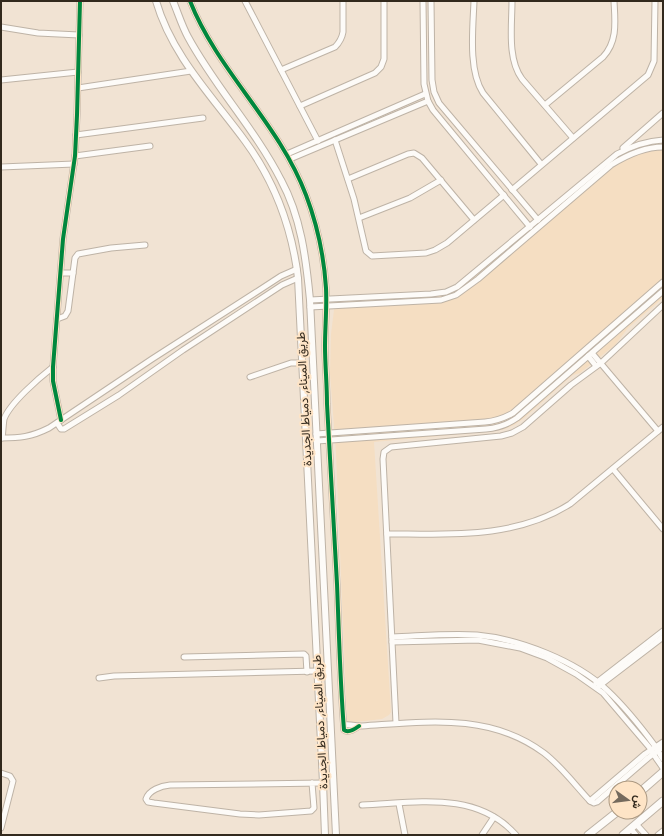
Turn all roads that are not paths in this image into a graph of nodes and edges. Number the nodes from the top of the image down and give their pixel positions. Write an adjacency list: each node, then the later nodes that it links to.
1 (80, 1): 15 (street)
2 (156, 1): 17 (main road, طريق الميناء, دمياط الجديدة)
3 (173, 1): 58 (main road, طريق الميناء, دمياط الجديدة)
4 (190, 1): 36 (street)
5 (245, 1): 16 (street)
6 (343, 1): 16 (street)
7 (384, 1): 24 (street)
8 (424, 1): 21 (street)
9 (431, 1): 42 (street)
10 (474, 1): 38 (street)
11 (512, 1): 23 (street)
12 (614, 1): 23 (street)
13 (655, 1): 28 (street)
14 (1, 27): 15 (street)
15 (79, 35): 18 (street)
16 (282, 70): 24 (street)
17 (191, 71): 20 (street); 51 (main road, طريق الميناء, دمياط الجديدة)
18 (78, 72): 19 (street); 20 (street)
19 (1, 80)
20 (78, 88): 27 (street)
21 (426, 94): 22 (street); 31 (street)
22 (428, 101): 29 (street); 43 (street)
23 (545, 105): 28 (street)
24 (300, 106): 31 (street)
25 (663, 113): 34 (street)
26 (203, 118): 27 (street)
27 (76, 135): 35 (street)
28 (573, 138): 38 (street)
29 (335, 140): 36 (street); 40 (street)
30 (663, 140): 34 (street)
31 (318, 141): 36 (street)
32 (150, 146): 35 (street)
33 (663, 147): 50 (street)
34 (617, 154): 46 (street)
35 (75, 156): 37 (street)
36 (288, 157): 57 (street)
37 (74, 164): 39 (street); 52 (street)
38 (541, 164): 42 (street)
39 (1, 167)
40 (348, 179): 41 (street); 44 (street)
41 (441, 180): 44 (street); 45 (street)
42 (512, 190): 46 (street)
43 (504, 195): 45 (street); 47 (street)
44 (359, 218): 45 (street)
45 (474, 220)
46 (538, 220): 47 (street)
47 (530, 227): 49 (street)
48 (145, 245): 53 (street)
49 (507, 246): 50 (street); 57 (street)
50 (511, 251): 60 (street)
51 (297, 269): 54 (main road, طريق الميناء, دمياط الجديدة); 68 (street)
52 (61, 273): 53 (street); 62 (street)
53 (73, 273): 62 (street)
54 (298, 278): 64 (main road, طريق الميناء, دمياط الجديدة); 68 (street)
55 (663, 282): 71 (street)
56 (663, 291): 63 (street)
57 (326, 299): 58 (street); 60 (street)
58 (310, 300): 61 (main road, طريق الميناء, دمياط الجديدة)
59 (663, 305): 65 (street)
60 (326, 306): 61 (street); 71 (street)
61 (310, 307): 72 (main road, طريق الميناء, دمياط الجديدة)
62 (57, 319): 66 (street)
63 (590, 354): 65 (street); 74 (street)
64 (302, 363): 67 (street); 78 (main road, طريق الميناء, دمياط الجديدة)
65 (599, 365): 70 (street); 82 (street)
66 (53, 367): 68 (street); 73 (street)
67 (250, 377)
68 (59, 421): 73 (street)
69 (663, 427): 70 (street)
70 (658, 431): 76 (street)
71 (328, 433): 72 (street); 74 (street)
72 (316, 434): 75 (main road, طريق الميناء, دمياط الجديدة)
73 (2, 438)
74 (329, 440): 75 (street); 91 (street)
75 (317, 441): 77 (main road, طريق الميناء, دمياط الجديدة)
76 (613, 469): 81 (street); 82 (street)
77 (319, 492): 78 (main road); 80 (main road, طريق الميناء, دمياط الجديدة)
78 (309, 493): 79 (main road, طريق الميناء, دمياط الجديدة)
79 (309, 502): 80 (main road); 87 (main road, طريق الميناء, دمياط الجديدة)
80 (320, 502): 111 (main road, طريق الميناء, دمياط الجديدة)
81 (663, 528)
82 (387, 534): 85 (street)
83 (663, 630): 90 (street)
84 (663, 637): 90 (street)
85 (392, 639): 90 (street); 91 (street)
86 (184, 657): 88 (street)
87 (317, 671): 88 (street); 100 (main road, طريق الميناء, دمياط الجديدة)
88 (307, 672): 89 (street)
89 (99, 678)
90 (597, 685): 94 (street)
91 (396, 723): 94 (street)
92 (663, 742): 94 (street)
93 (663, 747): 94 (street)
94 (654, 750): 95 (street); 96 (street)
95 (663, 759)
96 (663, 768)
97 (663, 772): 101 (highway)
98 (1, 774): 108 (street)
99 (312, 783): 99 (street); 100 (street)
100 (323, 783): 110 (main road, طريق الميناء, دمياط الجديدة)
101 (648, 785)
102 (663, 801): 107 (highway)
103 (399, 804): 104 (street); 105 (street); 112 (street)
104 (362, 805)
105 (494, 817): 113 (street); 114 (street)
106 (608, 819): 115 (highway)
107 (633, 826): 116 (highway); 117 (street); 118 (street)
108 (1, 828)
109 (663, 831): 119 (street)
110 (324, 835)
111 (336, 835)
112 (405, 835)
113 (482, 835)
114 (516, 835)
115 (588, 835)
116 (623, 835)
117 (636, 835)
118 (646, 835)
119 (658, 835)

